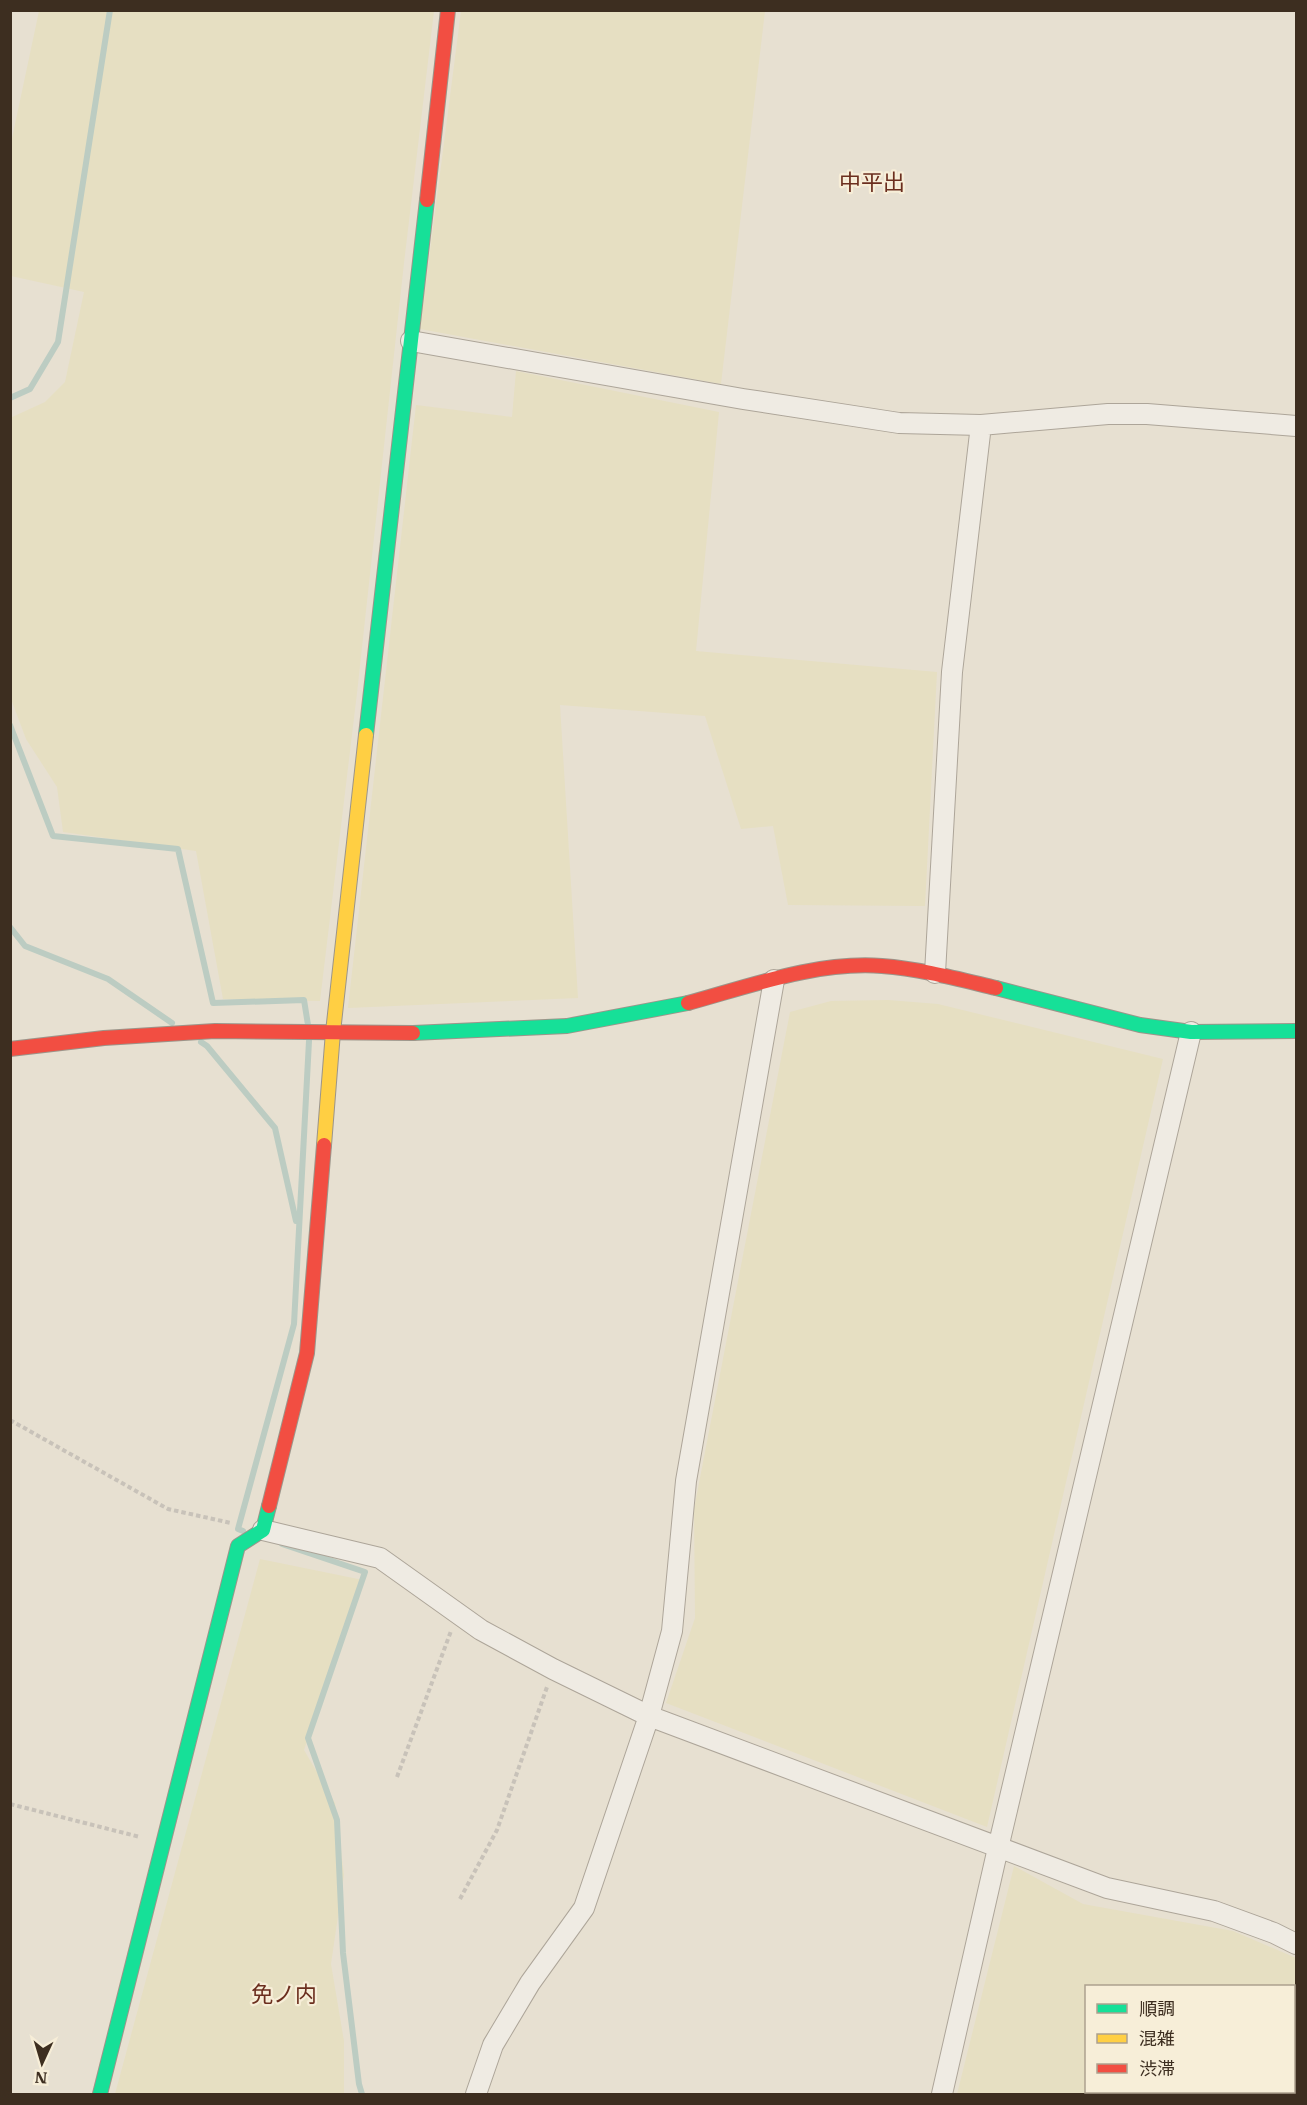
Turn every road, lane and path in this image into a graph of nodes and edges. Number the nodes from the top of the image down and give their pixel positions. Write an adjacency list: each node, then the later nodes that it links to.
1 (448, 10): 2 (street)
2 (411, 341): 3 (street); 8 (street)
3 (981, 425): 4 (street); 5 (street)
4 (1296, 426)
5 (935, 973): 6 (street); 9 (street)
6 (774, 980): 8 (street); 15 (street)
7 (1296, 1031): 9 (street)
8 (333, 1032): 10 (street); 12 (street)
9 (1191, 1032): 19 (street)
10 (10, 1049)
11 (10, 1420): 12 (path)
12 (263, 1530): 13 (street); 18 (street)
13 (458, 1614): 14 (street); 16 (path)
14 (553, 1670): 15 (street); 20 (path)
15 (649, 1716): 19 (street); 23 (street)
16 (397, 1776)
17 (10, 1804): 18 (path)
18 (163, 1843): 22 (street)
19 (998, 1848): 21 (street); 24 (street)
20 (460, 1899)
21 (1296, 1944)
22 (99, 2094)
23 (476, 2094)
24 (942, 2094)

